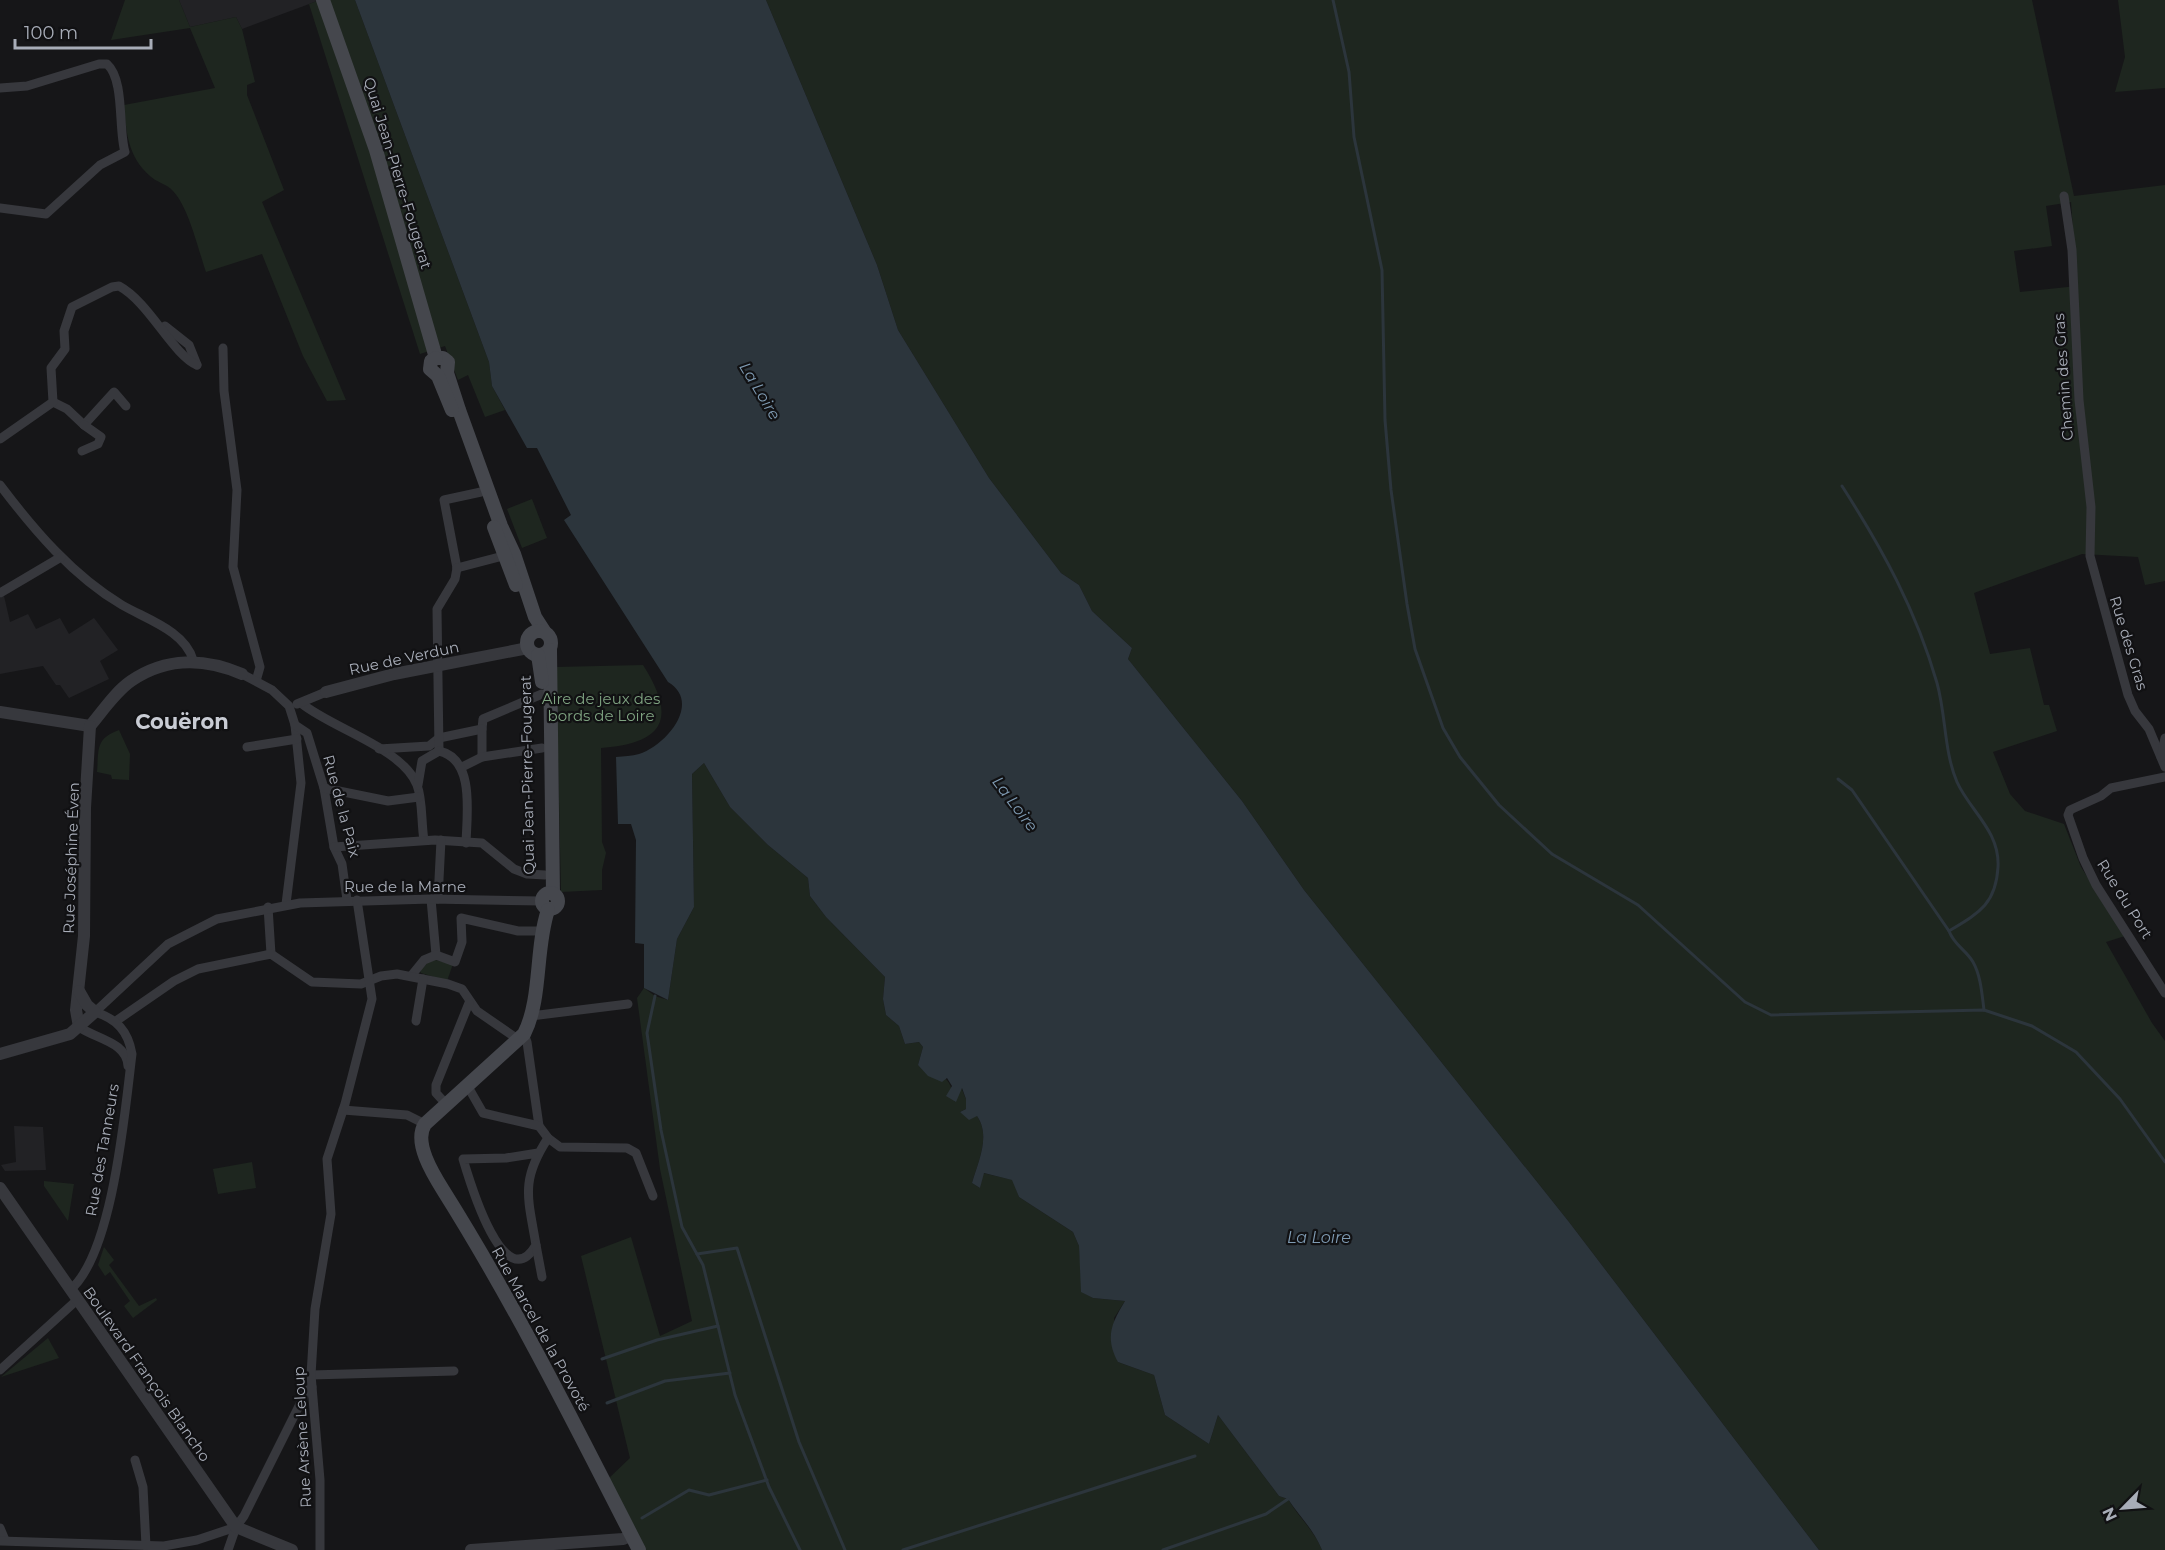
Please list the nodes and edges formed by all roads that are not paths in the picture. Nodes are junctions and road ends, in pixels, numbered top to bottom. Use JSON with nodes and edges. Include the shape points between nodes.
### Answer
{"nodes":[{"id":1,"x":323,"y":0,"type":"edge"},
{"id":2,"x":0,"y":88,"type":"edge"},
{"id":3,"x":2064,"y":196,"type":"dead end"},
{"id":4,"x":0,"y":208,"type":"edge"},
{"id":5,"x":144,"y":308,"type":"junction"},
{"id":6,"x":223,"y":348,"type":"dead end"},
{"id":7,"x":442,"y":375,"type":"junction"},
{"id":8,"x":52,"y":402,"type":"junction"},
{"id":9,"x":126,"y":406,"type":"dead end"},
{"id":10,"x":84,"y":425,"type":"junction"},
{"id":11,"x":0,"y":439,"type":"edge"},
{"id":12,"x":82,"y":451,"type":"dead end"},
{"id":13,"x":0,"y":485,"type":"edge"},
{"id":14,"x":481,"y":492,"type":"junction"},
{"id":15,"x":503,"y":556,"type":"junction"},
{"id":16,"x":2090,"y":556,"type":"joint"},
{"id":17,"x":61,"y":557,"type":"junction"},
{"id":18,"x":457,"y":568,"type":"junction"},
{"id":19,"x":0,"y":592,"type":"edge"},
{"id":20,"x":538,"y":631,"type":"junction"},
{"id":21,"x":539,"y":651,"type":"junction"},
{"id":22,"x":193,"y":660,"type":"junction"},
{"id":23,"x":439,"y":665,"type":"junction"},
{"id":24,"x":242,"y":674,"type":"joint"},
{"id":25,"x":256,"y":681,"type":"junction"},
{"id":26,"x":326,"y":692,"type":"joint"},
{"id":27,"x":542,"y":694,"type":"junction"},
{"id":28,"x":301,"y":703,"type":"junction"},
{"id":29,"x":289,"y":706,"type":"junction"},
{"id":30,"x":0,"y":712,"type":"edge"},
{"id":31,"x":296,"y":725,"type":"junction"},
{"id":32,"x":90,"y":726,"type":"junction"},
{"id":33,"x":482,"y":729,"type":"junction"},
{"id":34,"x":439,"y":738,"type":"junction"},
{"id":35,"x":2165,"y":738,"type":"edge"},
{"id":36,"x":297,"y":739,"type":"junction"},
{"id":37,"x":247,"y":747,"type":"dead end"},
{"id":38,"x":542,"y":748,"type":"junction"},
{"id":39,"x":379,"y":749,"type":"junction"},
{"id":40,"x":439,"y":751,"type":"junction"},
{"id":41,"x":482,"y":757,"type":"junction"},
{"id":42,"x":2161,"y":757,"type":"junction"},
{"id":43,"x":462,"y":767,"type":"junction"},
{"id":44,"x":2165,"y":767,"type":"edge"},
{"id":45,"x":2165,"y":777,"type":"edge"},
{"id":46,"x":324,"y":788,"type":"junction"},
{"id":47,"x":418,"y":792,"type":"junction"},
{"id":48,"x":424,"y":840,"type":"junction"},
{"id":49,"x":438,"y":840,"type":"junction"},
{"id":50,"x":466,"y":843,"type":"junction"},
{"id":51,"x":334,"y":847,"type":"junction"},
{"id":52,"x":545,"y":875,"type":"junction"},
{"id":53,"x":435,"y":899,"type":"junction"},
{"id":54,"x":352,"y":900,"type":"junction"},
{"id":55,"x":547,"y":900,"type":"junction"},
{"id":56,"x":286,"y":904,"type":"junction"},
{"id":57,"x":268,"y":907,"type":"junction"},
{"id":58,"x":542,"y":928,"type":"junction"},
{"id":59,"x":271,"y":954,"type":"junction"},
{"id":60,"x":436,"y":955,"type":"junction"},
{"id":61,"x":411,"y":976,"type":"junction"},
{"id":62,"x":423,"y":979,"type":"junction"},
{"id":63,"x":371,"y":981,"type":"junction"},
{"id":64,"x":79,"y":991,"type":"junction"},
{"id":65,"x":2165,"y":993,"type":"edge"},
{"id":66,"x":469,"y":1003,"type":"junction"},
{"id":67,"x":628,"y":1004,"type":"dead end"},
{"id":68,"x":95,"y":1012,"type":"junction"},
{"id":69,"x":532,"y":1012,"type":"junction"},
{"id":70,"x":116,"y":1021,"type":"junction"},
{"id":71,"x":416,"y":1021,"type":"dead end"},
{"id":72,"x":79,"y":1027,"type":"junction"},
{"id":73,"x":127,"y":1035,"type":"junction"},
{"id":74,"x":519,"y":1039,"type":"junction"},
{"id":75,"x":115,"y":1044,"type":"junction"},
{"id":76,"x":0,"y":1054,"type":"edge"},
{"id":77,"x":129,"y":1078,"type":"junction"},
{"id":78,"x":467,"y":1085,"type":"junction"},
{"id":79,"x":446,"y":1104,"type":"junction"},
{"id":80,"x":343,"y":1110,"type":"junction"},
{"id":81,"x":425,"y":1124,"type":"junction"},
{"id":82,"x":539,"y":1126,"type":"junction"},
{"id":83,"x":548,"y":1138,"type":"junction"},
{"id":84,"x":538,"y":1153,"type":"junction"},
{"id":85,"x":0,"y":1188,"type":"edge"},
{"id":86,"x":653,"y":1196,"type":"dead end"},
{"id":87,"x":536,"y":1245,"type":"junction"},
{"id":88,"x":542,"y":1277,"type":"dead end"},
{"id":89,"x":74,"y":1295,"type":"junction"},
{"id":90,"x":0,"y":1370,"type":"edge"},
{"id":91,"x":454,"y":1371,"type":"dead end"},
{"id":92,"x":311,"y":1375,"type":"junction"},
{"id":93,"x":312,"y":1387,"type":"junction"},
{"id":94,"x":135,"y":1461,"type":"dead end"},
{"id":95,"x":236,"y":1527,"type":"junction"},
{"id":96,"x":0,"y":1528,"type":"edge"},
{"id":97,"x":632,"y":1535,"type":"junction"},
{"id":98,"x":2,"y":1541,"type":"edge"},
{"id":99,"x":69,"y":1546,"type":"edge"},
{"id":100,"x":146,"y":1546,"type":"junction"},
{"id":101,"x":228,"y":1550,"type":"edge"},
{"id":102,"x":292,"y":1550,"type":"edge"},
{"id":103,"x":320,"y":1550,"type":"edge"},
{"id":104,"x":471,"y":1550,"type":"edge"},
{"id":105,"x":639,"y":1550,"type":"edge"}],
"edges":[{"from":1,"to":7,"type":"main road","name":"Quai Jean-Pierre-Fougerat","via":[[372,139],[436,358],[448,362]]},
{"from":2,"to":4,"type":"street","via":[[27,86],[107,64],[118,93],[125,152],[106,161],[46,214]]},
{"from":3,"to":16,"type":"street","name":"Chemin des Gras","via":[[2072,250],[2079,400],[2091,507]]},
{"from":5,"to":5,"type":"street","via":[[185,357],[197,365],[189,345]]},
{"from":5,"to":8,"type":"street","via":[[119,286],[72,308],[64,331],[65,349],[51,368]]},
{"from":6,"to":25,"type":"street","via":[[224,391],[237,490],[233,567],[260,667]]},
{"from":7,"to":14,"type":"main road","name":"Quai Jean-Pierre-Fougerat"},
{"from":7,"to":20,"type":"main road","name":"Quai Jean-Pierre-Fougerat"},
{"from":8,"to":10,"type":"street","via":[[67,409]]},
{"from":8,"to":11,"type":"street"},
{"from":9,"to":10,"type":"street","via":[[114,392]]},
{"from":10,"to":12,"type":"street","via":[[101,437],[98,444]]},
{"from":13,"to":17,"type":"street"},
{"from":14,"to":15,"type":"main road","name":"Quai Jean-Pierre-Fougerat"},
{"from":14,"to":18,"type":"street","via":[[444,500]]},
{"from":15,"to":18,"type":"street"},
{"from":15,"to":20,"type":"main road","name":"Quai Jean-Pierre-Fougerat"},
{"from":16,"to":42,"type":"street","name":"Rue des Gras","via":[[2128,695]]},
{"from":17,"to":19,"type":"street"},
{"from":17,"to":22,"type":"street","via":[[110,597],[176,635]]},
{"from":18,"to":23,"type":"street","via":[[455,579],[437,609]]},
{"from":20,"to":21,"type":"main road","name":"Quai Jean-Pierre-Fougerat","via":[[527,639]]},
{"from":20,"to":21,"type":"main road","name":"Quai Jean-Pierre-Fougerat","via":[[551,637]]},
{"from":21,"to":23,"type":"street","name":"Rue de Verdun"},
{"from":21,"to":27,"type":"main road","name":"Quai Jean-Pierre-Fougerat"},
{"from":21,"to":55,"type":"main road","name":"Quai Jean-Pierre-Fougerat"},
{"from":22,"to":24,"type":"street","via":[[225,666]]},
{"from":22,"to":32,"type":"street","via":[[143,674],[129,682]]},
{"from":23,"to":26,"type":"street","name":"Rue de Verdun"},
{"from":23,"to":34,"type":"street"},
{"from":24,"to":25,"type":"street"},
{"from":25,"to":29,"type":"street","via":[[273,690]]},
{"from":26,"to":28,"type":"street","name":"Rue de Verdun"},
{"from":27,"to":33,"type":"street","via":[[483,720]]},
{"from":27,"to":38,"type":"main road","name":"Quai Jean-Pierre-Fougerat"},
{"from":28,"to":29,"type":"street","name":"Rue de Verdun"},
{"from":28,"to":39,"type":"street","via":[[316,716]]},
{"from":29,"to":31,"type":"street"},
{"from":30,"to":32,"type":"street"},
{"from":31,"to":36,"type":"street"},
{"from":31,"to":46,"type":"street","name":"Rue de la Paix","via":[[307,733]]},
{"from":32,"to":64,"type":"street","name":"Rue Joséphine Éven"},
{"from":33,"to":34,"type":"street"},
{"from":33,"to":41,"type":"street"},
{"from":34,"to":39,"type":"street","via":[[429,746]]},
{"from":34,"to":40,"type":"street"},
{"from":35,"to":42,"type":"street"},
{"from":36,"to":37,"type":"street"},
{"from":36,"to":56,"type":"street","via":[[301,783]]},
{"from":38,"to":41,"type":"street"},
{"from":38,"to":52,"type":"main road","name":"Quai Jean-Pierre-Fougerat"},
{"from":39,"to":47,"type":"street","via":[[412,776]]},
{"from":40,"to":43,"type":"street","via":[[452,754]]},
{"from":40,"to":47,"type":"street","via":[[422,761]]},
{"from":41,"to":43,"type":"street"},
{"from":42,"to":44,"type":"street","name":"Rue des Gras"},
{"from":43,"to":50,"type":"street"},
{"from":45,"to":65,"type":"street","name":"Rue du Port","via":[[2111,788],[2070,810],[2068,815],[2096,885]]},
{"from":46,"to":47,"type":"street","via":[[388,801]]},
{"from":46,"to":51,"type":"street","name":"Rue de la Paix"},
{"from":47,"to":48,"type":"street"},
{"from":48,"to":49,"type":"street"},
{"from":48,"to":51,"type":"street"},
{"from":49,"to":50,"type":"street"},
{"from":49,"to":53,"type":"street"},
{"from":50,"to":52,"type":"street","via":[[482,843],[520,872]]},
{"from":51,"to":54,"type":"street","name":"Rue de la Paix"},
{"from":52,"to":55,"type":"main road","name":"Quai Jean-Pierre-Fougerat"},
{"from":53,"to":54,"type":"street","name":"Rue de la Marne"},
{"from":53,"to":55,"type":"street","name":"Rue de la Marne"},
{"from":53,"to":60,"type":"street"},
{"from":54,"to":56,"type":"street","name":"Rue de la Marne"},
{"from":54,"to":63,"type":"street","name":"Rue de la Paix"},
{"from":55,"to":58,"type":"main road","name":"Quai Jean-Pierre-Fougerat"},
{"from":56,"to":57,"type":"street","name":"Rue de la Marne"},
{"from":57,"to":59,"type":"street"},
{"from":57,"to":68,"type":"street","name":"Rue de la Marne","via":[[217,919],[168,944]]},
{"from":58,"to":60,"type":"street","via":[[518,931],[461,918],[462,942],[455,962]]},
{"from":58,"to":69,"type":"main road","name":"Quai Jean-Pierre-Fougerat"},
{"from":59,"to":63,"type":"street","via":[[312,982]]},
{"from":59,"to":70,"type":"street","via":[[198,969]]},
{"from":60,"to":61,"type":"street","via":[[424,960]]},
{"from":61,"to":62,"type":"street"},
{"from":61,"to":63,"type":"street","via":[[381,975]]},
{"from":62,"to":66,"type":"street","via":[[462,990]]},
{"from":62,"to":71,"type":"street"},
{"from":63,"to":80,"type":"street","name":"Rue Arsène Leloup","via":[[372,1003]]},
{"from":64,"to":68,"type":"street"},
{"from":64,"to":72,"type":"street","name":"Rue Joséphine Éven"},
{"from":66,"to":74,"type":"street"},
{"from":66,"to":79,"type":"street","via":[[436,1085],[436,1093]]},
{"from":67,"to":69,"type":"street"},
{"from":68,"to":70,"type":"street"},
{"from":68,"to":72,"type":"street"},
{"from":69,"to":74,"type":"main road","name":"Quai Jean-Pierre-Fougerat"},
{"from":70,"to":73,"type":"street"},
{"from":72,"to":75,"type":"street"},
{"from":72,"to":76,"type":"street","via":[[63,1037]]},
{"from":73,"to":75,"type":"street"},
{"from":73,"to":77,"type":"street","name":"Rue des Tanneurs","via":[[132,1054]]},
{"from":74,"to":78,"type":"main road"},
{"from":74,"to":82,"type":"street","via":[[527,1042]]},
{"from":75,"to":77,"type":"street","via":[[128,1060]]},
{"from":77,"to":89,"type":"street","name":"Rue des Tanneurs","via":[[106,1218]]},
{"from":78,"to":79,"type":"main road"},
{"from":78,"to":82,"type":"street","via":[[483,1113]]},
{"from":79,"to":81,"type":"main road"},
{"from":80,"to":81,"type":"street","via":[[407,1115]]},
{"from":80,"to":92,"type":"street","name":"Rue Arsène Leloup","via":[[327,1158],[331,1214],[315,1309]]},
{"from":81,"to":97,"type":"main road","name":"Rue Marcel de la Provoté","via":[[421,1138],[435,1178],[525,1330]]},
{"from":82,"to":83,"type":"street"},
{"from":83,"to":84,"type":"street"},
{"from":83,"to":86,"type":"street","via":[[560,1147],[627,1148],[636,1153]]},
{"from":84,"to":87,"type":"street","via":[[529,1171],[528,1186]]},
{"from":84,"to":87,"type":"street","via":[[463,1159],[490,1231],[504,1254],[516,1259],[526,1256]]},
{"from":85,"to":89,"type":"street","name":"Boulevard François Blancho"},
{"from":87,"to":88,"type":"street"},
{"from":89,"to":90,"type":"street","name":"Rue des Tanneurs"},
{"from":89,"to":95,"type":"street","name":"Boulevard François Blancho"},
{"from":91,"to":92,"type":"street"},
{"from":92,"to":93,"type":"street","name":"Rue Arsène Leloup"},
{"from":93,"to":95,"type":"street"},
{"from":93,"to":103,"type":"street","name":"Rue Arsène Leloup","via":[[321,1480]]},
{"from":94,"to":100,"type":"street","via":[[143,1486]]},
{"from":95,"to":100,"type":"street","via":[[197,1540]]},
{"from":95,"to":101,"type":"street"},
{"from":95,"to":102,"type":"street"},
{"from":96,"to":98,"type":"street"},
{"from":97,"to":104,"type":"street","via":[[623,1539]]},
{"from":97,"to":105,"type":"main road","name":"Rue Marcel de la Provoté"},
{"from":98,"to":99,"type":"street"},
{"from":99,"to":100,"type":"street"}]}
